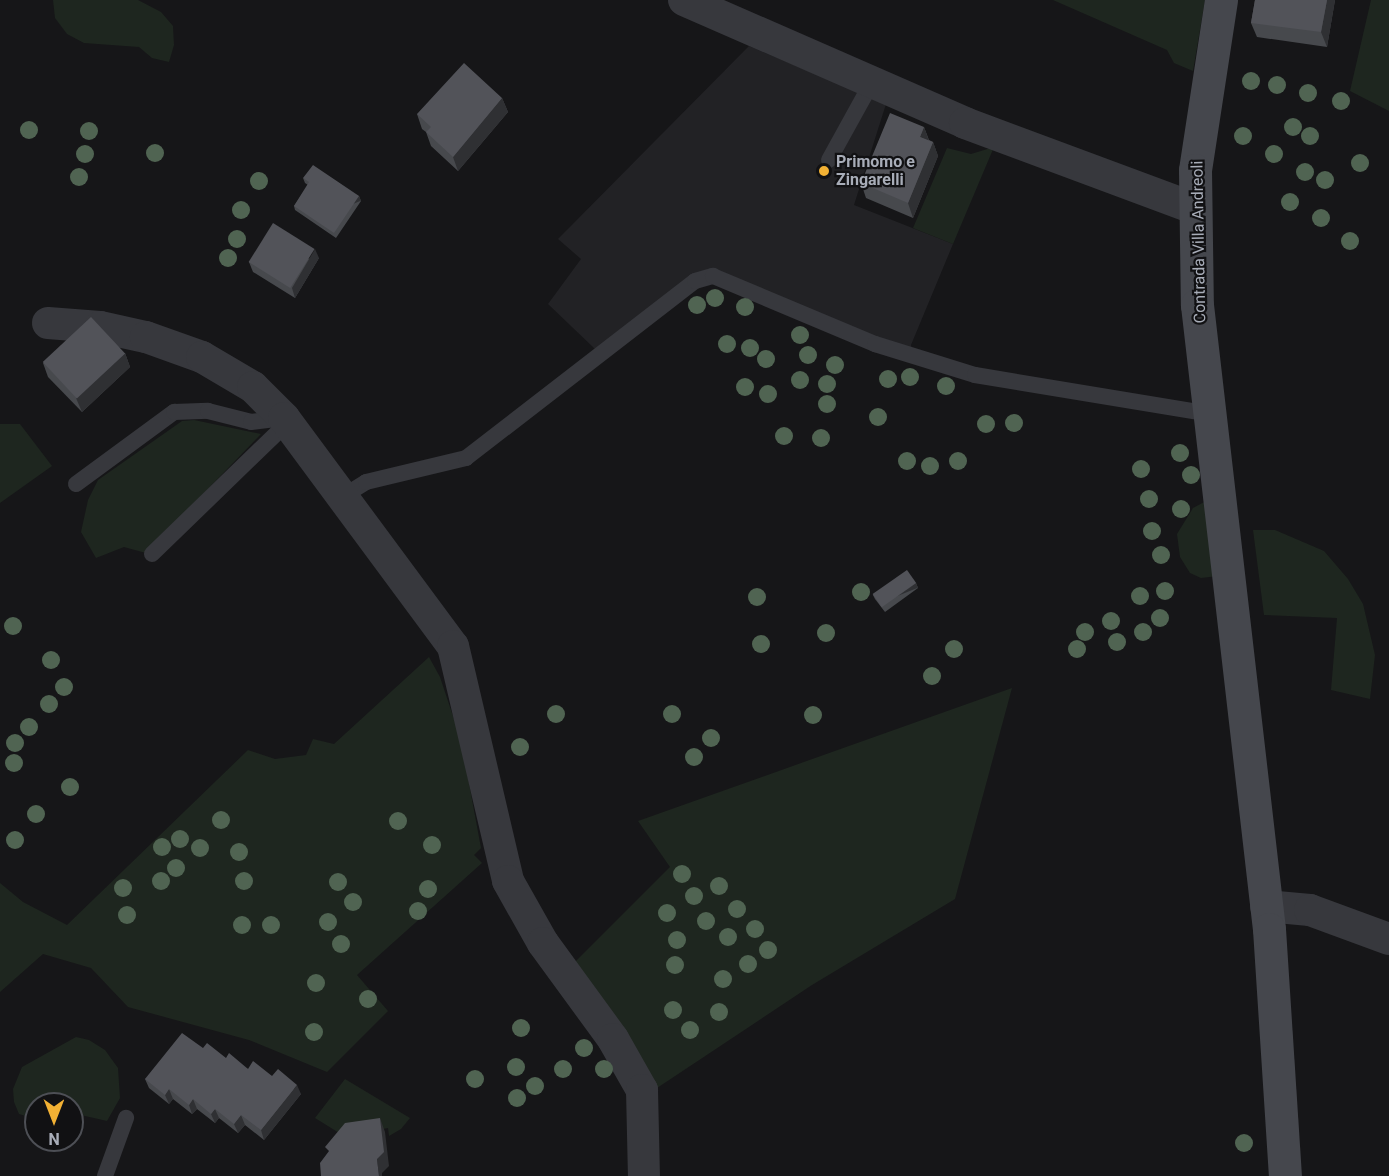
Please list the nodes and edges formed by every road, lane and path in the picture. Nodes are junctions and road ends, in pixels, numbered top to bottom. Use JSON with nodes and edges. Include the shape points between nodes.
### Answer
{"nodes":[{"id":1,"x":684,"y":0,"type":"edge"},
{"id":2,"x":1221,"y":0,"type":"edge"},
{"id":3,"x":872,"y":82,"type":"junction"},
{"id":4,"x":829,"y":160,"type":"dead end"},
{"id":5,"x":1196,"y":209,"type":"junction"},
{"id":6,"x":48,"y":323,"type":"dead end"},
{"id":7,"x":1210,"y":414,"type":"junction"},
{"id":8,"x":285,"y":421,"type":"junction"},
{"id":9,"x":76,"y":484,"type":"dead end"},
{"id":10,"x":342,"y":497,"type":"junction"},
{"id":11,"x":152,"y":554,"type":"dead end"},
{"id":12,"x":1266,"y":906,"type":"junction"},
{"id":13,"x":1389,"y":939,"type":"edge"},
{"id":14,"x":126,"y":1118,"type":"dead end"},
{"id":15,"x":105,"y":1176,"type":"edge"},
{"id":16,"x":644,"y":1176,"type":"edge"},
{"id":17,"x":1285,"y":1176,"type":"edge"}],
"edges":[{"from":1,"to":3,"type":"street"},
{"from":2,"to":5,"type":"main road","name":"Contrada Villa Andreoli","via":[[1195,170]]},
{"from":3,"to":4,"type":"lane"},
{"from":3,"to":5,"type":"street","via":[[965,123]]},
{"from":5,"to":7,"type":"main road","name":"Contrada Villa Andreoli","via":[[1197,305]]},
{"from":6,"to":8,"type":"street","via":[[100,327],[146,337],[202,357],[253,387]]},
{"from":7,"to":10,"type":"lane","via":[[975,375],[875,344],[713,276],[695,281],[466,458],[366,482]]},
{"from":7,"to":12,"type":"main road","name":"Contrada Villa Andreoli"},
{"from":8,"to":9,"type":"lane","via":[[251,422],[208,411],[174,412]]},
{"from":8,"to":10,"type":"street"},
{"from":8,"to":11,"type":"lane"},
{"from":10,"to":16,"type":"street","via":[[453,646],[508,880],[543,943],[613,1039],[642,1090]]},
{"from":12,"to":13,"type":"street","via":[[1310,910]]},
{"from":12,"to":17,"type":"main road","name":"Contrada Villa Andreoli"},
{"from":14,"to":15,"type":"lane"}]}
